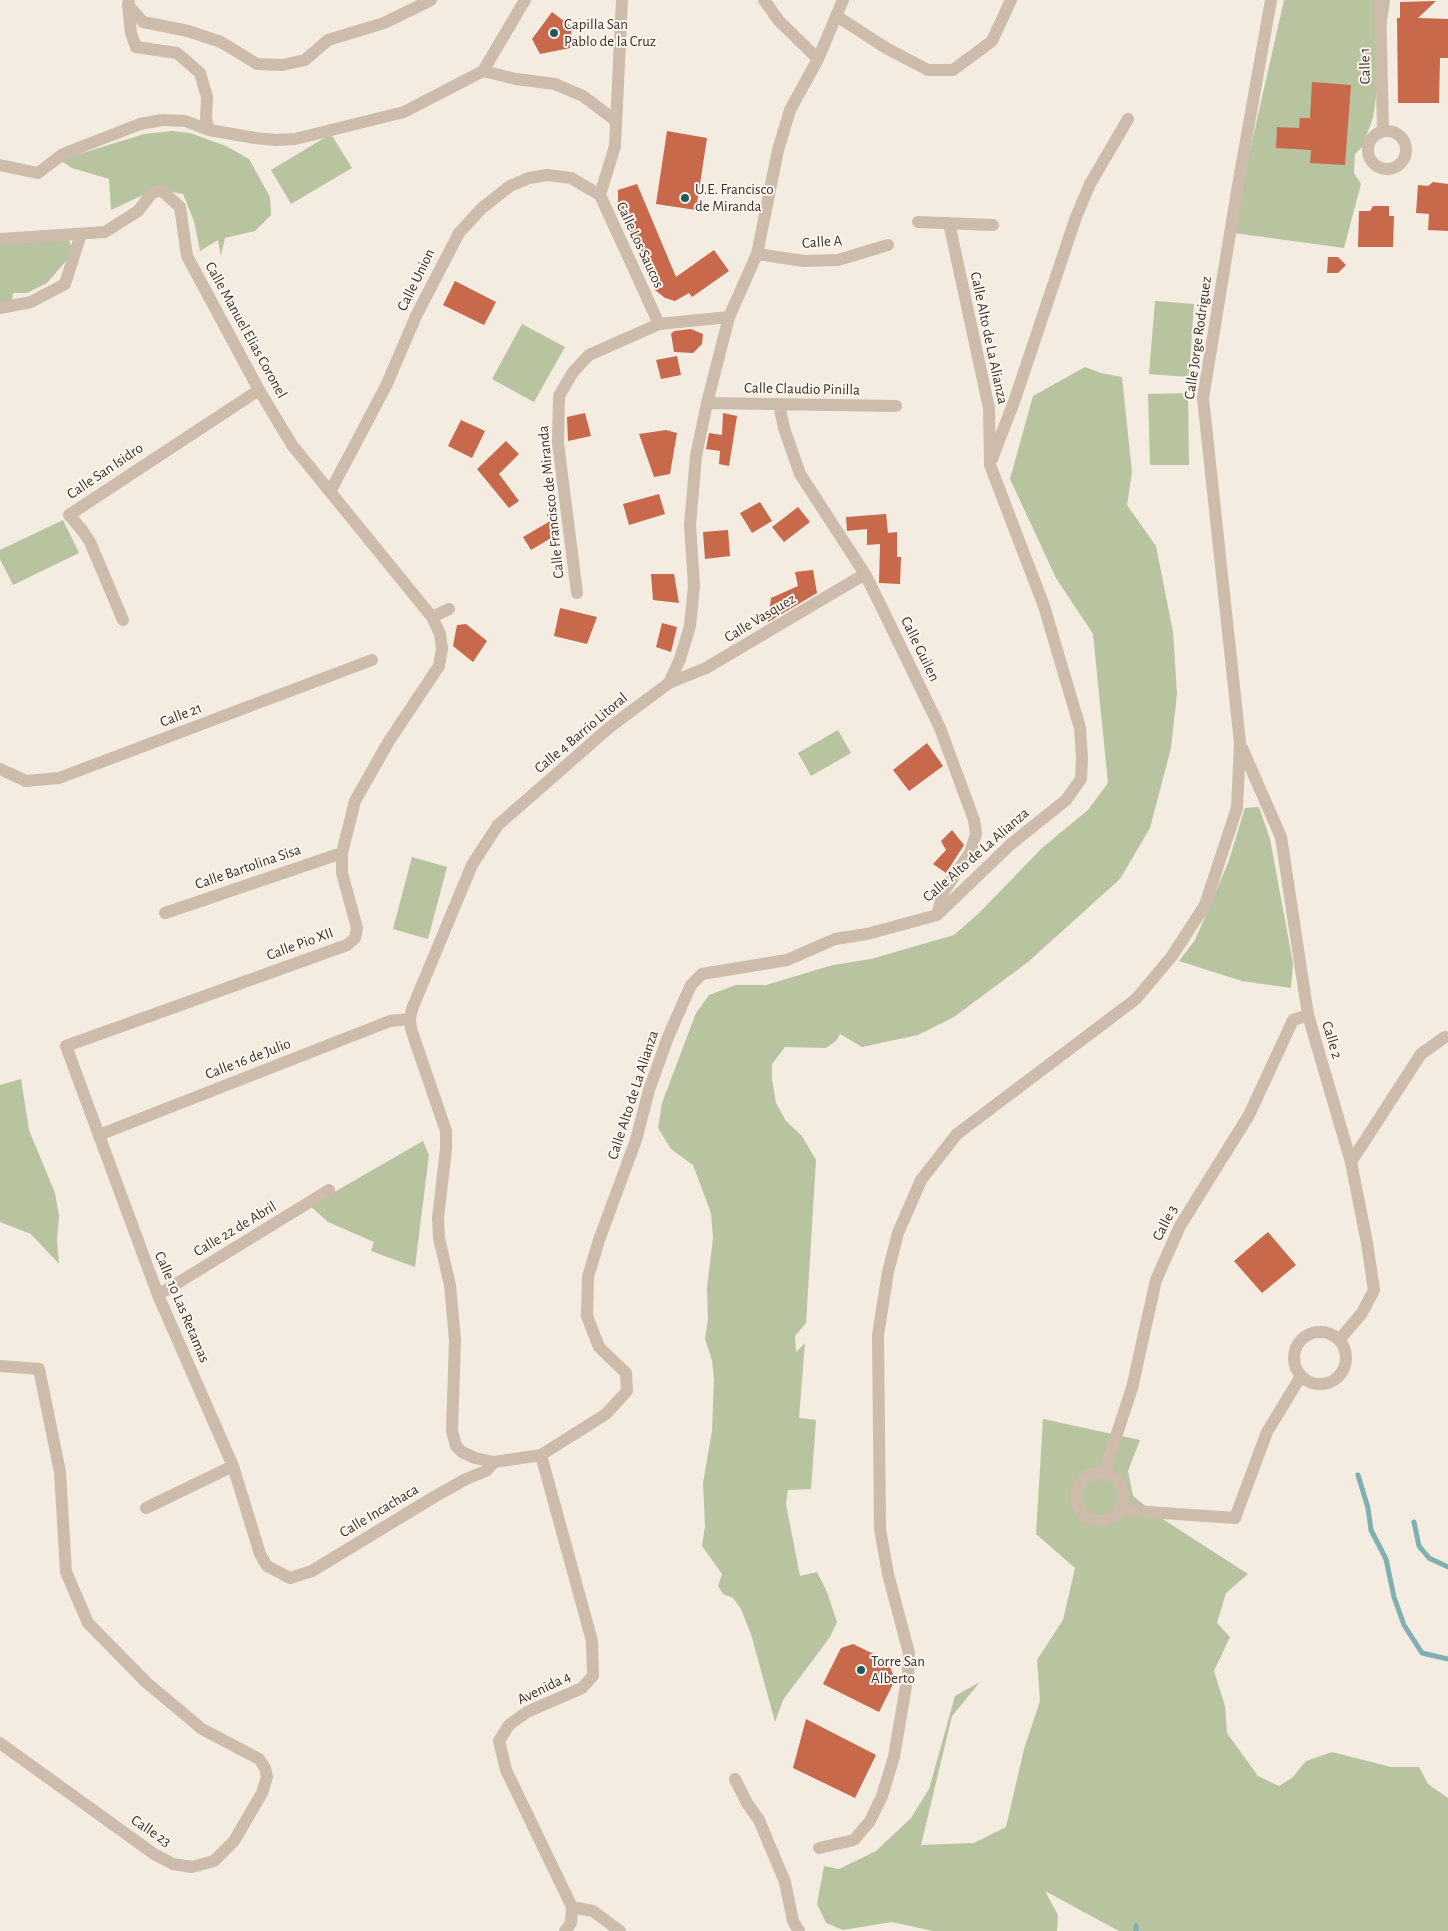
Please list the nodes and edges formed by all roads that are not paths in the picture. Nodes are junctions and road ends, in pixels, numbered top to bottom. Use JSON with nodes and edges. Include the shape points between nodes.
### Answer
{"nodes":[{"id":1,"x":430,"y":0,"type":"edge"},
{"id":2,"x":526,"y":0,"type":"edge"},
{"id":3,"x":622,"y":0,"type":"edge"},
{"id":4,"x":764,"y":0,"type":"edge"},
{"id":5,"x":844,"y":0,"type":"edge"},
{"id":6,"x":1011,"y":0,"type":"edge"},
{"id":7,"x":1271,"y":0,"type":"edge"},
{"id":8,"x":1380,"y":0,"type":"edge"},
{"id":9,"x":129,"y":3,"type":"edge"},
{"id":10,"x":838,"y":17,"type":"junction"},
{"id":11,"x":818,"y":59,"type":"junction"},
{"id":12,"x":483,"y":71,"type":"junction"},
{"id":13,"x":1128,"y":119,"type":"dead end"},
{"id":14,"x":616,"y":121,"type":"junction"},
{"id":15,"x":209,"y":130,"type":"junction"},
{"id":16,"x":1383,"y":130,"type":"dead end"},
{"id":17,"x":0,"y":165,"type":"edge"},
{"id":18,"x":600,"y":195,"type":"junction"},
{"id":19,"x":918,"y":222,"type":"dead end"},
{"id":20,"x":949,"y":223,"type":"junction"},
{"id":21,"x":993,"y":226,"type":"dead end"},
{"id":22,"x":81,"y":234,"type":"junction"},
{"id":23,"x":0,"y":239,"type":"edge"},
{"id":24,"x":888,"y":245,"type":"dead end"},
{"id":25,"x":757,"y":254,"type":"junction"},
{"id":26,"x":0,"y":308,"type":"edge"},
{"id":27,"x":729,"y":317,"type":"junction"},
{"id":28,"x":659,"y":324,"type":"junction"},
{"id":29,"x":259,"y":390,"type":"junction"},
{"id":30,"x":707,"y":403,"type":"junction"},
{"id":31,"x":779,"y":405,"type":"junction"},
{"id":32,"x":896,"y":406,"type":"dead end"},
{"id":33,"x":990,"y":465,"type":"junction"},
{"id":34,"x":331,"y":490,"type":"junction"},
{"id":35,"x":865,"y":574,"type":"junction"},
{"id":36,"x":577,"y":593,"type":"dead end"},
{"id":37,"x":450,"y":609,"type":"dead end"},
{"id":38,"x":432,"y":617,"type":"junction"},
{"id":39,"x":123,"y":620,"type":"dead end"},
{"id":40,"x":372,"y":660,"type":"dead end"},
{"id":41,"x":668,"y":683,"type":"junction"},
{"id":42,"x":1240,"y":743,"type":"junction"},
{"id":43,"x":0,"y":769,"type":"edge"},
{"id":44,"x":342,"y":853,"type":"junction"},
{"id":45,"x":165,"y":913,"type":"dead end"},
{"id":46,"x":937,"y":915,"type":"junction"},
{"id":47,"x":1308,"y":1015,"type":"junction"},
{"id":48,"x":410,"y":1019,"type":"junction"},
{"id":49,"x":1445,"y":1036,"type":"dead end"},
{"id":50,"x":66,"y":1046,"type":"joint"},
{"id":51,"x":98,"y":1135,"type":"junction"},
{"id":52,"x":1351,"y":1162,"type":"junction"},
{"id":53,"x":330,"y":1190,"type":"dead end"},
{"id":54,"x":158,"y":1295,"type":"junction"},
{"id":55,"x":1339,"y":1340,"type":"junction"},
{"id":56,"x":0,"y":1366,"type":"edge"},
{"id":57,"x":1301,"y":1376,"type":"junction"},
{"id":58,"x":541,"y":1455,"type":"junction"},
{"id":59,"x":494,"y":1462,"type":"junction"},
{"id":60,"x":233,"y":1466,"type":"junction"},
{"id":61,"x":1104,"y":1473,"type":"junction"},
{"id":62,"x":146,"y":1508,"type":"dead end"},
{"id":63,"x":1120,"y":1510,"type":"junction"},
{"id":64,"x":278,"y":1574,"type":"joint"},
{"id":65,"x":0,"y":1744,"type":"edge"},
{"id":66,"x":735,"y":1779,"type":"dead end"},
{"id":67,"x":820,"y":1848,"type":"dead end"},
{"id":68,"x":572,"y":1906,"type":"junction"},
{"id":69,"x":565,"y":1931,"type":"edge"},
{"id":70,"x":620,"y":1931,"type":"edge"},
{"id":71,"x":799,"y":1931,"type":"edge"}],
"edges":[{"from":1,"to":9,"type":"street","via":[[384,23],[328,40],[306,60],[282,65],[256,64],[221,42],[143,22]]},
{"from":2,"to":12,"type":"street"},
{"from":3,"to":14,"type":"street","name":"Calle Los Saucos"},
{"from":4,"to":11,"type":"street","via":[[778,21]]},
{"from":5,"to":10,"type":"street","name":"Calle 4 Barrio Litoral"},
{"from":6,"to":10,"type":"street","via":[[992,41],[953,70],[928,70]]},
{"from":7,"to":42,"type":"street","name":"Calle Jorge Rodriguez","via":[[1203,398]]},
{"from":8,"to":16,"type":"street","name":"Calle 1"},
{"from":9,"to":15,"type":"street","via":[[131,33],[136,47],[177,53],[200,73],[207,96]]},
{"from":10,"to":11,"type":"street","name":"Calle 4 Barrio Litoral"},
{"from":11,"to":25,"type":"street","name":"Calle 4 Barrio Litoral","via":[[790,110],[778,150]]},
{"from":12,"to":14,"type":"street","via":[[555,84],[583,96]]},
{"from":12,"to":15,"type":"street","via":[[404,112],[295,139],[255,138]]},
{"from":13,"to":33,"type":"street","via":[[1090,184],[1076,217]]},
{"from":14,"to":18,"type":"street","name":"Calle Los Saucos","via":[[615,146]]},
{"from":15,"to":17,"type":"street","via":[[185,121],[162,120],[140,124],[63,154],[38,173]]},
{"from":18,"to":28,"type":"street","name":"Calle Los Saucos"},
{"from":18,"to":34,"type":"street","name":"Calle Union","via":[[571,178],[547,175],[529,178],[503,191],[459,233],[416,316],[386,386]]},
{"from":19,"to":20,"type":"street"},
{"from":20,"to":21,"type":"street"},
{"from":20,"to":33,"type":"street","name":"Calle Alto de La Alianza","via":[[988,408]]},
{"from":22,"to":23,"type":"street","name":"Calle Manuel Elias Coronel"},
{"from":22,"to":26,"type":"street","via":[[65,284],[31,302]]},
{"from":22,"to":29,"type":"street","name":"Calle Manuel Elias Coronel","via":[[105,232],[116,227],[138,211],[152,193],[161,190],[180,207],[187,256]]},
{"from":24,"to":25,"type":"street","name":"Calle A","via":[[838,260],[804,261]]},
{"from":25,"to":27,"type":"street","name":"Calle 4 Barrio Litoral"},
{"from":27,"to":28,"type":"street","name":"Calle Francisco de Miranda"},
{"from":27,"to":30,"type":"street","name":"Calle 4 Barrio Litoral"},
{"from":28,"to":36,"type":"street","name":"Calle Francisco de Miranda","via":[[589,355],[573,372],[559,396],[558,443]]},
{"from":29,"to":34,"type":"street","name":"Calle Manuel Elias Coronel","via":[[292,444]]},
{"from":29,"to":39,"type":"street","name":"Calle San Isidro","via":[[69,515],[90,542]]},
{"from":30,"to":31,"type":"street","name":"Calle Claudio Pinilla"},
{"from":30,"to":41,"type":"street","name":"Calle 4 Barrio Litoral","via":[[696,456],[690,525],[694,586],[690,626],[680,659]]},
{"from":31,"to":32,"type":"street","name":"Calle Claudio Pinilla"},
{"from":31,"to":35,"type":"street","name":"Calle Guilen","via":[[800,474]]},
{"from":33,"to":46,"type":"street","name":"Calle Alto de La Alianza","via":[[1044,606],[1080,728],[1081,779],[1066,800],[1012,844]]},
{"from":34,"to":38,"type":"street","name":"Calle Manuel Elias Coronel"},
{"from":35,"to":41,"type":"street","name":"Calle Vasquez","via":[[706,668]]},
{"from":35,"to":46,"type":"street","name":"Calle Guilen","via":[[940,728],[974,820],[976,834],[970,853],[944,891]]},
{"from":37,"to":38,"type":"street"},
{"from":38,"to":44,"type":"street","name":"Calle Pio XII","via":[[440,634],[439,666],[389,741],[355,800]]},
{"from":40,"to":43,"type":"street","name":"Calle 21","via":[[59,778],[26,782]]},
{"from":41,"to":48,"type":"street","name":"Calle 4 Barrio Litoral","via":[[610,727],[498,825],[472,865]]},
{"from":42,"to":47,"type":"street","name":"Calle 2","via":[[1281,837]]},
{"from":42,"to":67,"type":"street","via":[[1238,808],[1205,905],[1172,956],[1136,999],[957,1134],[921,1180],[898,1232],[878,1335],[880,1529],[909,1653],[908,1674],[894,1757],[870,1821],[854,1840]]},
{"from":44,"to":45,"type":"street","name":"Calle Bartolina Sisa"},
{"from":44,"to":50,"type":"street","name":"Calle Pio XII","via":[[342,873],[357,928],[355,938],[347,945]]},
{"from":46,"to":58,"type":"street","name":"Calle Alto de La Alianza","via":[[835,939],[787,960],[702,974],[691,985],[649,1090],[636,1140],[588,1278],[586,1316],[599,1347],[626,1373],[627,1391],[606,1414]]},
{"from":47,"to":52,"type":"street","name":"Calle 2"},
{"from":47,"to":61,"type":"street","name":"Calle 3","via":[[1293,1020],[1249,1114],[1180,1226],[1156,1280],[1132,1388]]},
{"from":48,"to":51,"type":"street","name":"Calle 16 de Julio","via":[[390,1021]]},
{"from":48,"to":59,"type":"street","via":[[446,1131],[438,1218],[439,1238],[450,1285],[455,1340],[452,1431],[456,1446],[462,1452]]},
{"from":49,"to":52,"type":"street","via":[[1421,1054]]},
{"from":50,"to":51,"type":"street","name":"Calle 10 Las Retamas"},
{"from":51,"to":54,"type":"street","name":"Calle 10 Las Retamas"},
{"from":52,"to":55,"type":"street","name":"Calle 2","via":[[1374,1290],[1362,1313]]},
{"from":53,"to":54,"type":"street","name":"Calle 22 de Abril"},
{"from":54,"to":60,"type":"street","name":"Calle 10 Las Retamas"},
{"from":55,"to":57,"type":"street","via":[[1323,1332],[1314,1333],[1299,1342],[1294,1359]]},
{"from":55,"to":57,"type":"street","via":[[1344,1346],[1346,1363],[1339,1377],[1332,1382],[1315,1384]]},
{"from":56,"to":65,"type":"street","name":"Calle 23","via":[[39,1368],[60,1472],[66,1572],[88,1622],[147,1684],[202,1729],[259,1759],[267,1777],[262,1793],[234,1841],[214,1861],[192,1867],[173,1864],[154,1854]]},
{"from":57,"to":63,"type":"street","via":[[1267,1432],[1235,1518]]},
{"from":58,"to":59,"type":"street"},
{"from":58,"to":68,"type":"street","name":"Avenida 4","via":[[592,1641],[593,1676],[582,1688],[527,1712],[510,1725],[499,1741],[509,1778]]},
{"from":59,"to":64,"type":"street","name":"Calle Incachaca","via":[[486,1471],[434,1497],[312,1571],[290,1578]]},
{"from":60,"to":62,"type":"street"},
{"from":60,"to":64,"type":"street","name":"Calle 10 Las Retamas","via":[[260,1554],[267,1566]]},
{"from":61,"to":63,"type":"street","via":[[1122,1487]]},
{"from":61,"to":63,"type":"street","via":[[1088,1476],[1078,1488],[1076,1495],[1080,1510],[1100,1521]]},
{"from":66,"to":71,"type":"street","via":[[759,1820],[774,1855],[785,1882],[793,1921]]},
{"from":68,"to":69,"type":"street","via":[[571,1923]]},
{"from":68,"to":70,"type":"street","via":[[593,1911]]}]}
